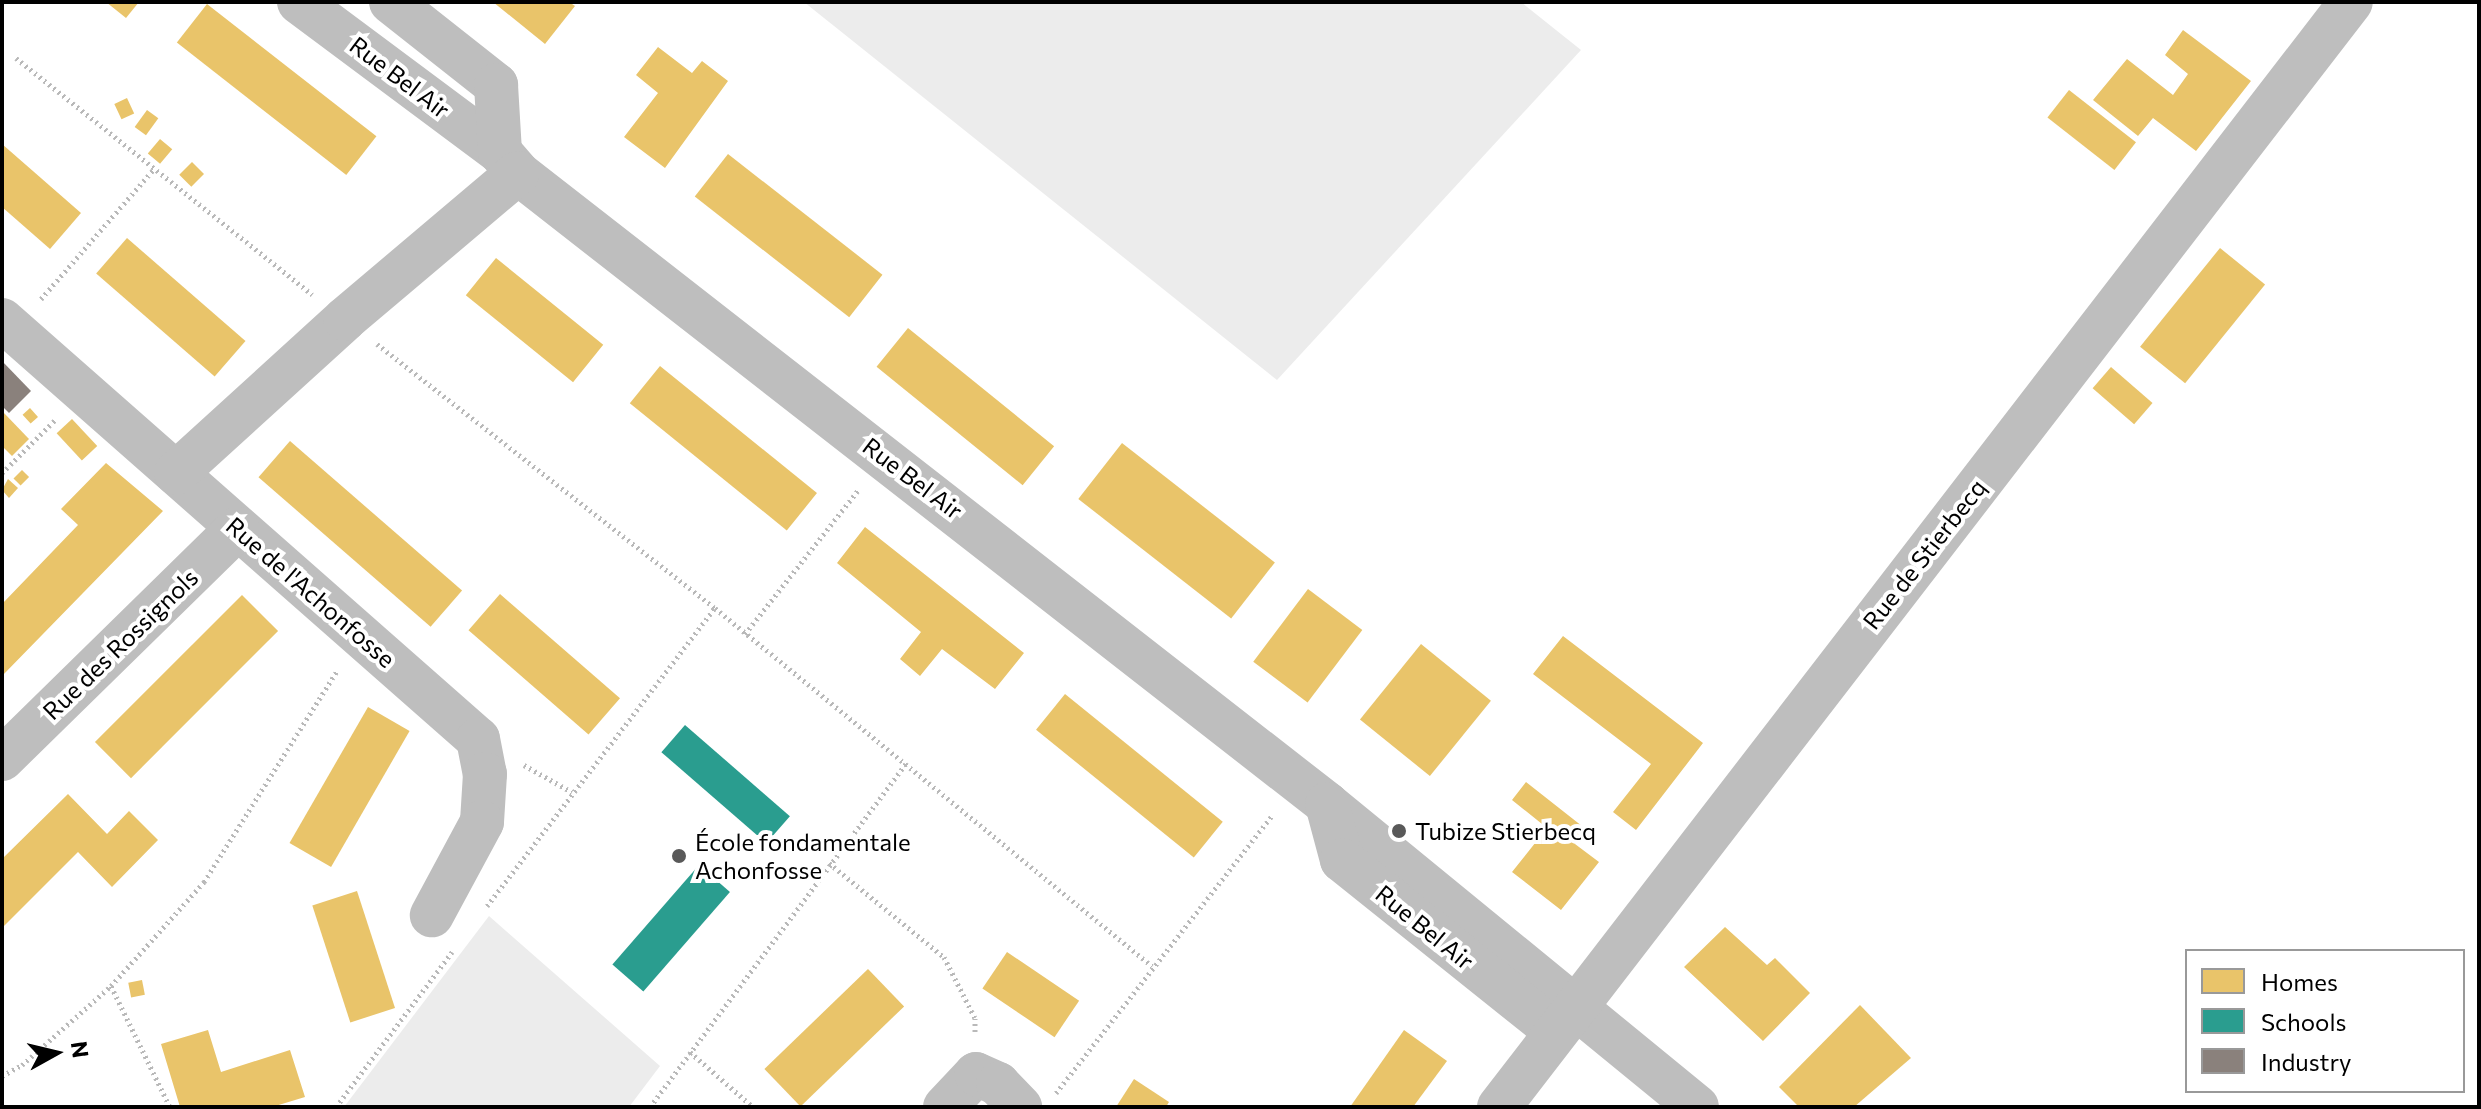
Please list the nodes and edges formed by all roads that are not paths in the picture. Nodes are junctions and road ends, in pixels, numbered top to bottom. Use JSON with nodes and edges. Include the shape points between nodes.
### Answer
{"nodes":[{"id":1,"x":299,"y":2,"type":"edge"},
{"id":2,"x":391,"y":2,"type":"edge"},
{"id":3,"x":2351,"y":2,"type":"edge"},
{"id":4,"x":509,"y":163,"type":"junction"},
{"id":5,"x":8,"y":325,"type":"edge"},
{"id":6,"x":176,"y":473,"type":"junction"},
{"id":7,"x":237,"y":529,"type":"junction"},
{"id":8,"x":2,"y":759,"type":"edge"},
{"id":9,"x":446,"y":929,"type":"road end"},
{"id":10,"x":1563,"y":1018,"type":"junction"},
{"id":11,"x":1033,"y":1103,"type":"edge"},
{"id":12,"x":945,"y":1107,"type":"edge"},
{"id":13,"x":1499,"y":1107,"type":"edge"},
{"id":14,"x":1697,"y":1107,"type":"edge"}],
"edges":[{"from":1,"to":4,"type":"street","name":"Rue Bel Air"},
{"from":2,"to":4,"type":"street","via":[[496,85]]},
{"from":3,"to":10,"type":"street","name":"Rue de Stierbecq"},
{"from":4,"to":6,"type":"street"},
{"from":4,"to":10,"type":"street","name":"Rue Bel Air","via":[[1312,793]]},
{"from":5,"to":6,"type":"street","name":"Rue de l'Achonfosse"},
{"from":6,"to":7,"type":"street","name":"Rue de l'Achonfosse"},
{"from":7,"to":8,"type":"street","name":"Rue des Rossignols"},
{"from":7,"to":9,"type":"street","name":"Rue de l'Achonfosse","via":[[362,632],[478,739],[485,774],[482,822]]},
{"from":10,"to":13,"type":"street","name":"Rue de Stierbecq"},
{"from":10,"to":14,"type":"street","name":"Rue Bel Air"},
{"from":11,"to":12,"type":"street","via":[[976,1074]]}]}
